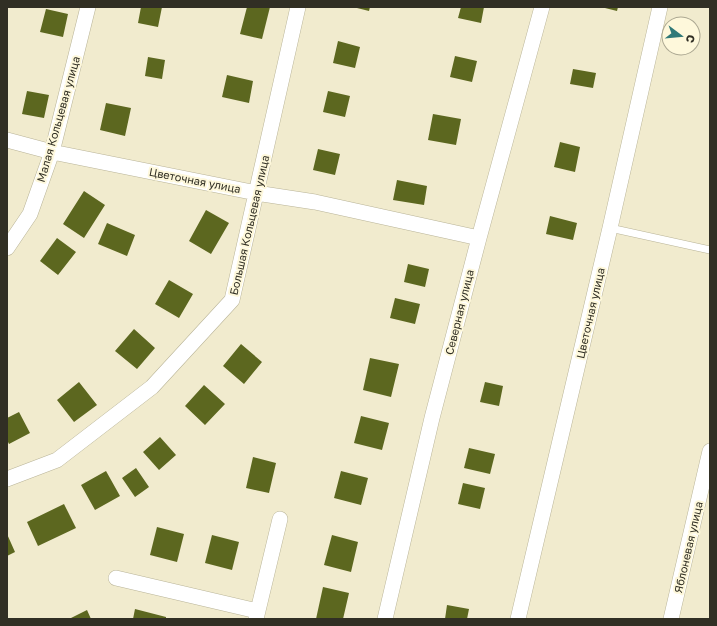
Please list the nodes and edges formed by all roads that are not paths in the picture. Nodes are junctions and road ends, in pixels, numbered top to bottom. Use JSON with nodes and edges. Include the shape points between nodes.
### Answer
{"nodes":[{"id":1,"x":88,"y":7,"type":"edge"},
{"id":2,"x":298,"y":7,"type":"edge"},
{"id":3,"x":542,"y":7,"type":"edge"},
{"id":4,"x":660,"y":7,"type":"edge"},
{"id":5,"x":7,"y":140,"type":"edge"},
{"id":6,"x":52,"y":152,"type":"junction"},
{"id":7,"x":256,"y":192,"type":"junction"},
{"id":8,"x":610,"y":228,"type":"junction"},
{"id":9,"x":479,"y":238,"type":"junction"},
{"id":10,"x":7,"y":248,"type":"edge"},
{"id":11,"x":710,"y":250,"type":"edge"},
{"id":12,"x":710,"y":451,"type":"edge"},
{"id":13,"x":7,"y":479,"type":"edge"},
{"id":14,"x":280,"y":519,"type":"dead end"},
{"id":15,"x":116,"y":578,"type":"dead end"},
{"id":16,"x":256,"y":615,"type":"edge"},
{"id":17,"x":385,"y":619,"type":"edge"},
{"id":18,"x":518,"y":619,"type":"edge"},
{"id":19,"x":671,"y":619,"type":"edge"}],
"edges":[{"from":1,"to":6,"type":"street","name":"Малая Кольцевая улица"},
{"from":2,"to":7,"type":"street","name":"Большая Кольцевая улица"},
{"from":3,"to":9,"type":"street","name":"Северная улица"},
{"from":4,"to":8,"type":"street","name":"Цветочная улица"},
{"from":5,"to":6,"type":"street","name":"Цветочная улица"},
{"from":6,"to":7,"type":"street","name":"Цветочная улица"},
{"from":6,"to":10,"type":"street","name":"Малая Кольцевая улица","via":[[30,214]]},
{"from":7,"to":9,"type":"street","name":"Цветочная улица","via":[[315,202]]},
{"from":7,"to":13,"type":"street","name":"Большая Кольцевая улица","via":[[232,300],[152,387],[57,460]]},
{"from":8,"to":11,"type":"lane"},
{"from":8,"to":18,"type":"street","name":"Цветочная улица"},
{"from":9,"to":17,"type":"street","name":"Северная улица","via":[[432,418]]},
{"from":12,"to":19,"type":"street","name":"Яблоневая улица"},
{"from":14,"to":16,"type":"street"},
{"from":15,"to":16,"type":"street"}]}
